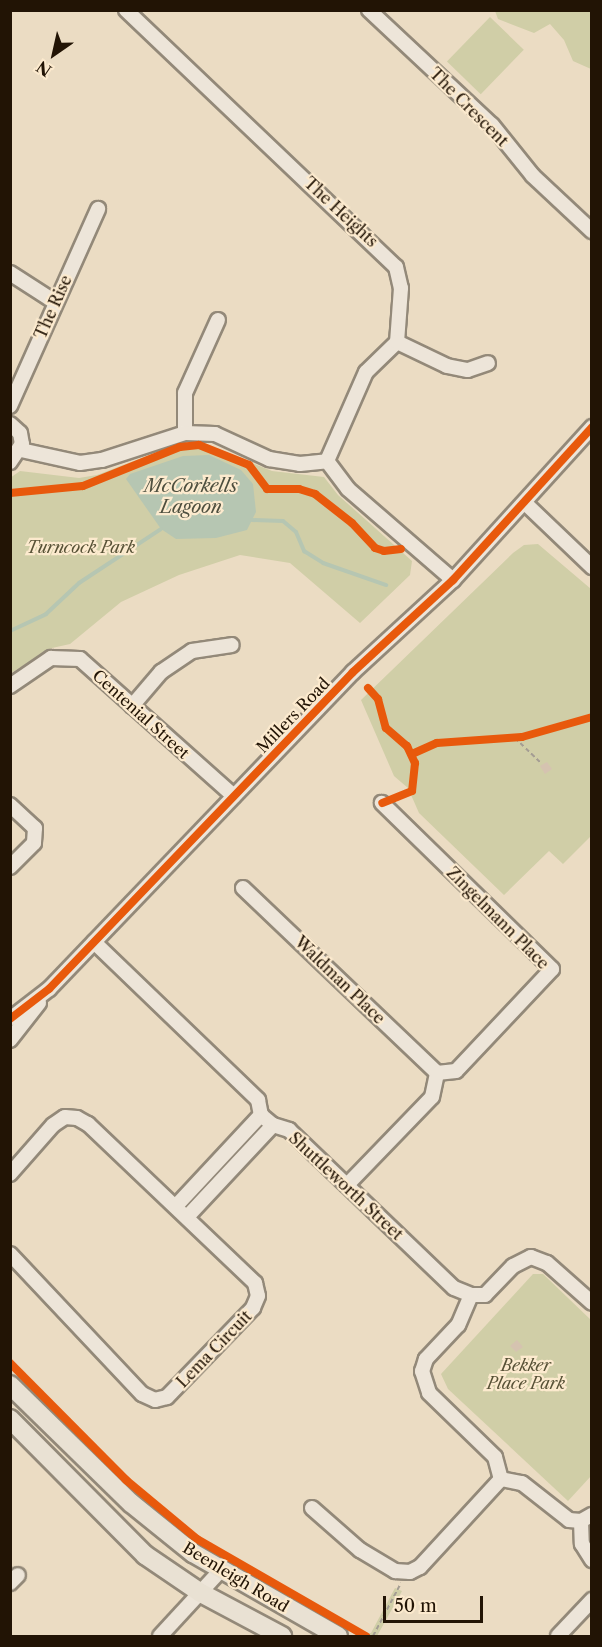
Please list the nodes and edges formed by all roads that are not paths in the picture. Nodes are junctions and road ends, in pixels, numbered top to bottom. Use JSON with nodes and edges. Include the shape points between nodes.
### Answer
{"nodes":[{"id":1,"x":126,"y":10,"type":"edge"},
{"id":2,"x":369,"y":10,"type":"edge"},
{"id":3,"x":98,"y":209,"type":"dead end"},
{"id":4,"x":591,"y":231,"type":"edge"},
{"id":5,"x":10,"y":273,"type":"edge"},
{"id":6,"x":55,"y":302,"type":"junction"},
{"id":7,"x":218,"y":320,"type":"dead end"},
{"id":8,"x":397,"y":342,"type":"junction"},
{"id":9,"x":488,"y":363,"type":"dead end"},
{"id":10,"x":10,"y":406,"type":"edge"},
{"id":11,"x":10,"y":424,"type":"edge"},
{"id":12,"x":591,"y":427,"type":"edge"},
{"id":13,"x":185,"y":433,"type":"junction"},
{"id":14,"x":21,"y":450,"type":"junction"},
{"id":15,"x":327,"y":461,"type":"junction"},
{"id":16,"x":10,"y":462,"type":"edge"},
{"id":17,"x":525,"y":503,"type":"junction"},
{"id":18,"x":591,"y":567,"type":"edge"},
{"id":19,"x":453,"y":580,"type":"junction"},
{"id":20,"x":232,"y":645,"type":"dead end"},
{"id":21,"x":10,"y":686,"type":"edge"},
{"id":22,"x":132,"y":706,"type":"junction"},
{"id":23,"x":234,"y":796,"type":"junction"},
{"id":24,"x":382,"y":803,"type":"dead end"},
{"id":25,"x":10,"y":805,"type":"edge"},
{"id":26,"x":10,"y":867,"type":"edge"},
{"id":27,"x":243,"y":888,"type":"dead end"},
{"id":28,"x":94,"y":942,"type":"junction"},
{"id":29,"x":49,"y":989,"type":"junction"},
{"id":30,"x":10,"y":1019,"type":"edge"},
{"id":31,"x":10,"y":1041,"type":"edge"},
{"id":32,"x":437,"y":1073,"type":"junction"},
{"id":33,"x":261,"y":1115,"type":"junction"},
{"id":34,"x":273,"y":1125,"type":"junction"},
{"id":35,"x":10,"y":1174,"type":"edge"},
{"id":36,"x":347,"y":1185,"type":"junction"},
{"id":37,"x":176,"y":1206,"type":"junction"},
{"id":38,"x":187,"y":1217,"type":"junction"},
{"id":39,"x":10,"y":1254,"type":"edge"},
{"id":40,"x":471,"y":1295,"type":"junction"},
{"id":41,"x":591,"y":1303,"type":"edge"},
{"id":42,"x":10,"y":1385,"type":"edge"},
{"id":43,"x":10,"y":1419,"type":"edge"},
{"id":44,"x":501,"y":1479,"type":"junction"},
{"id":45,"x":312,"y":1508,"type":"dead end"},
{"id":46,"x":586,"y":1518,"type":"edge"},
{"id":47,"x":591,"y":1560,"type":"edge"},
{"id":48,"x":220,"y":1571,"type":"junction"},
{"id":49,"x":201,"y":1593,"type":"junction"},
{"id":50,"x":591,"y":1600,"type":"edge"},
{"id":51,"x":160,"y":1636,"type":"edge"},
{"id":52,"x":282,"y":1636,"type":"edge"},
{"id":53,"x":338,"y":1636,"type":"edge"},
{"id":54,"x":558,"y":1636,"type":"edge"}],
"edges":[{"from":1,"to":8,"type":"street","name":"The Heights","via":[[387,255],[400,281]]},
{"from":2,"to":4,"type":"street","name":"The Crescent","via":[[492,125],[533,176]]},
{"from":3,"to":6,"type":"street","name":"The Rise"},
{"from":5,"to":6,"type":"street"},
{"from":6,"to":10,"type":"street","name":"The Rise"},
{"from":7,"to":13,"type":"street","via":[[184,393]]},
{"from":8,"to":9,"type":"street","via":[[447,366],[468,370]]},
{"from":8,"to":15,"type":"street","via":[[366,372]]},
{"from":11,"to":14,"type":"street","via":[[20,433]]},
{"from":12,"to":17,"type":"street","name":"Millers Road"},
{"from":13,"to":14,"type":"street","via":[[102,460],[80,463]]},
{"from":13,"to":15,"type":"street","via":[[215,434],[269,459],[300,464]]},
{"from":14,"to":16,"type":"street"},
{"from":15,"to":19,"type":"street","via":[[348,489]]},
{"from":17,"to":18,"type":"street"},
{"from":17,"to":19,"type":"street","name":"Millers Road"},
{"from":19,"to":23,"type":"street","name":"Millers Road","via":[[353,672]]},
{"from":20,"to":22,"type":"street","via":[[192,651],[161,672]]},
{"from":21,"to":22,"type":"street","name":"Centenial Street","via":[[51,658],[80,660]]},
{"from":22,"to":23,"type":"street","name":"Centenial Street"},
{"from":23,"to":28,"type":"street","name":"Millers Road"},
{"from":24,"to":32,"type":"street","name":"Zingelmann Place","via":[[552,969],[456,1071]]},
{"from":25,"to":26,"type":"street","via":[[35,828],[34,843]]},
{"from":27,"to":32,"type":"street","name":"Waldman Place"},
{"from":28,"to":29,"type":"street","name":"Millers Road"},
{"from":28,"to":33,"type":"street","name":"Shuttleworth Street","via":[[258,1100]]},
{"from":29,"to":30,"type":"street","name":"Millers Road"},
{"from":29,"to":31,"type":"street","name":"Millers Road"},
{"from":32,"to":36,"type":"street","via":[[432,1096]]},
{"from":33,"to":34,"type":"street","name":"Shuttleworth Street"},
{"from":33,"to":37,"type":"street"},
{"from":34,"to":36,"type":"street","name":"Shuttleworth Street","via":[[289,1130]]},
{"from":34,"to":38,"type":"street"},
{"from":35,"to":37,"type":"street","name":"Lema Circuit","via":[[53,1125],[65,1117],[77,1118]]},
{"from":36,"to":40,"type":"street","name":"Shuttleworth Street","via":[[454,1288]]},
{"from":37,"to":38,"type":"street","name":"Lema Circuit"},
{"from":38,"to":39,"type":"street","name":"Lema Circuit","via":[[255,1283],[258,1296],[253,1308],[167,1397],[156,1400],[142,1394]]},
{"from":40,"to":41,"type":"street","via":[[485,1295],[513,1266],[531,1257],[547,1263]]},
{"from":40,"to":44,"type":"street","via":[[458,1325],[426,1359],[423,1382],[429,1393],[495,1456]]},
{"from":42,"to":48,"type":"main road","name":"Beenleigh Road","via":[[131,1503]]},
{"from":43,"to":49,"type":"main road","name":"Beenleigh Road","via":[[145,1556]]},
{"from":44,"to":45,"type":"street","via":[[420,1568],[405,1573],[360,1550]]},
{"from":44,"to":46,"type":"street","via":[[522,1483],[556,1514]]},
{"from":46,"to":47,"type":"street","via":[[582,1544]]},
{"from":48,"to":49,"type":"street"},
{"from":48,"to":53,"type":"main road","name":"Beenleigh Road"},
{"from":49,"to":51,"type":"street"},
{"from":49,"to":52,"type":"main road","name":"Beenleigh Road"},
{"from":50,"to":54,"type":"street"}]}
